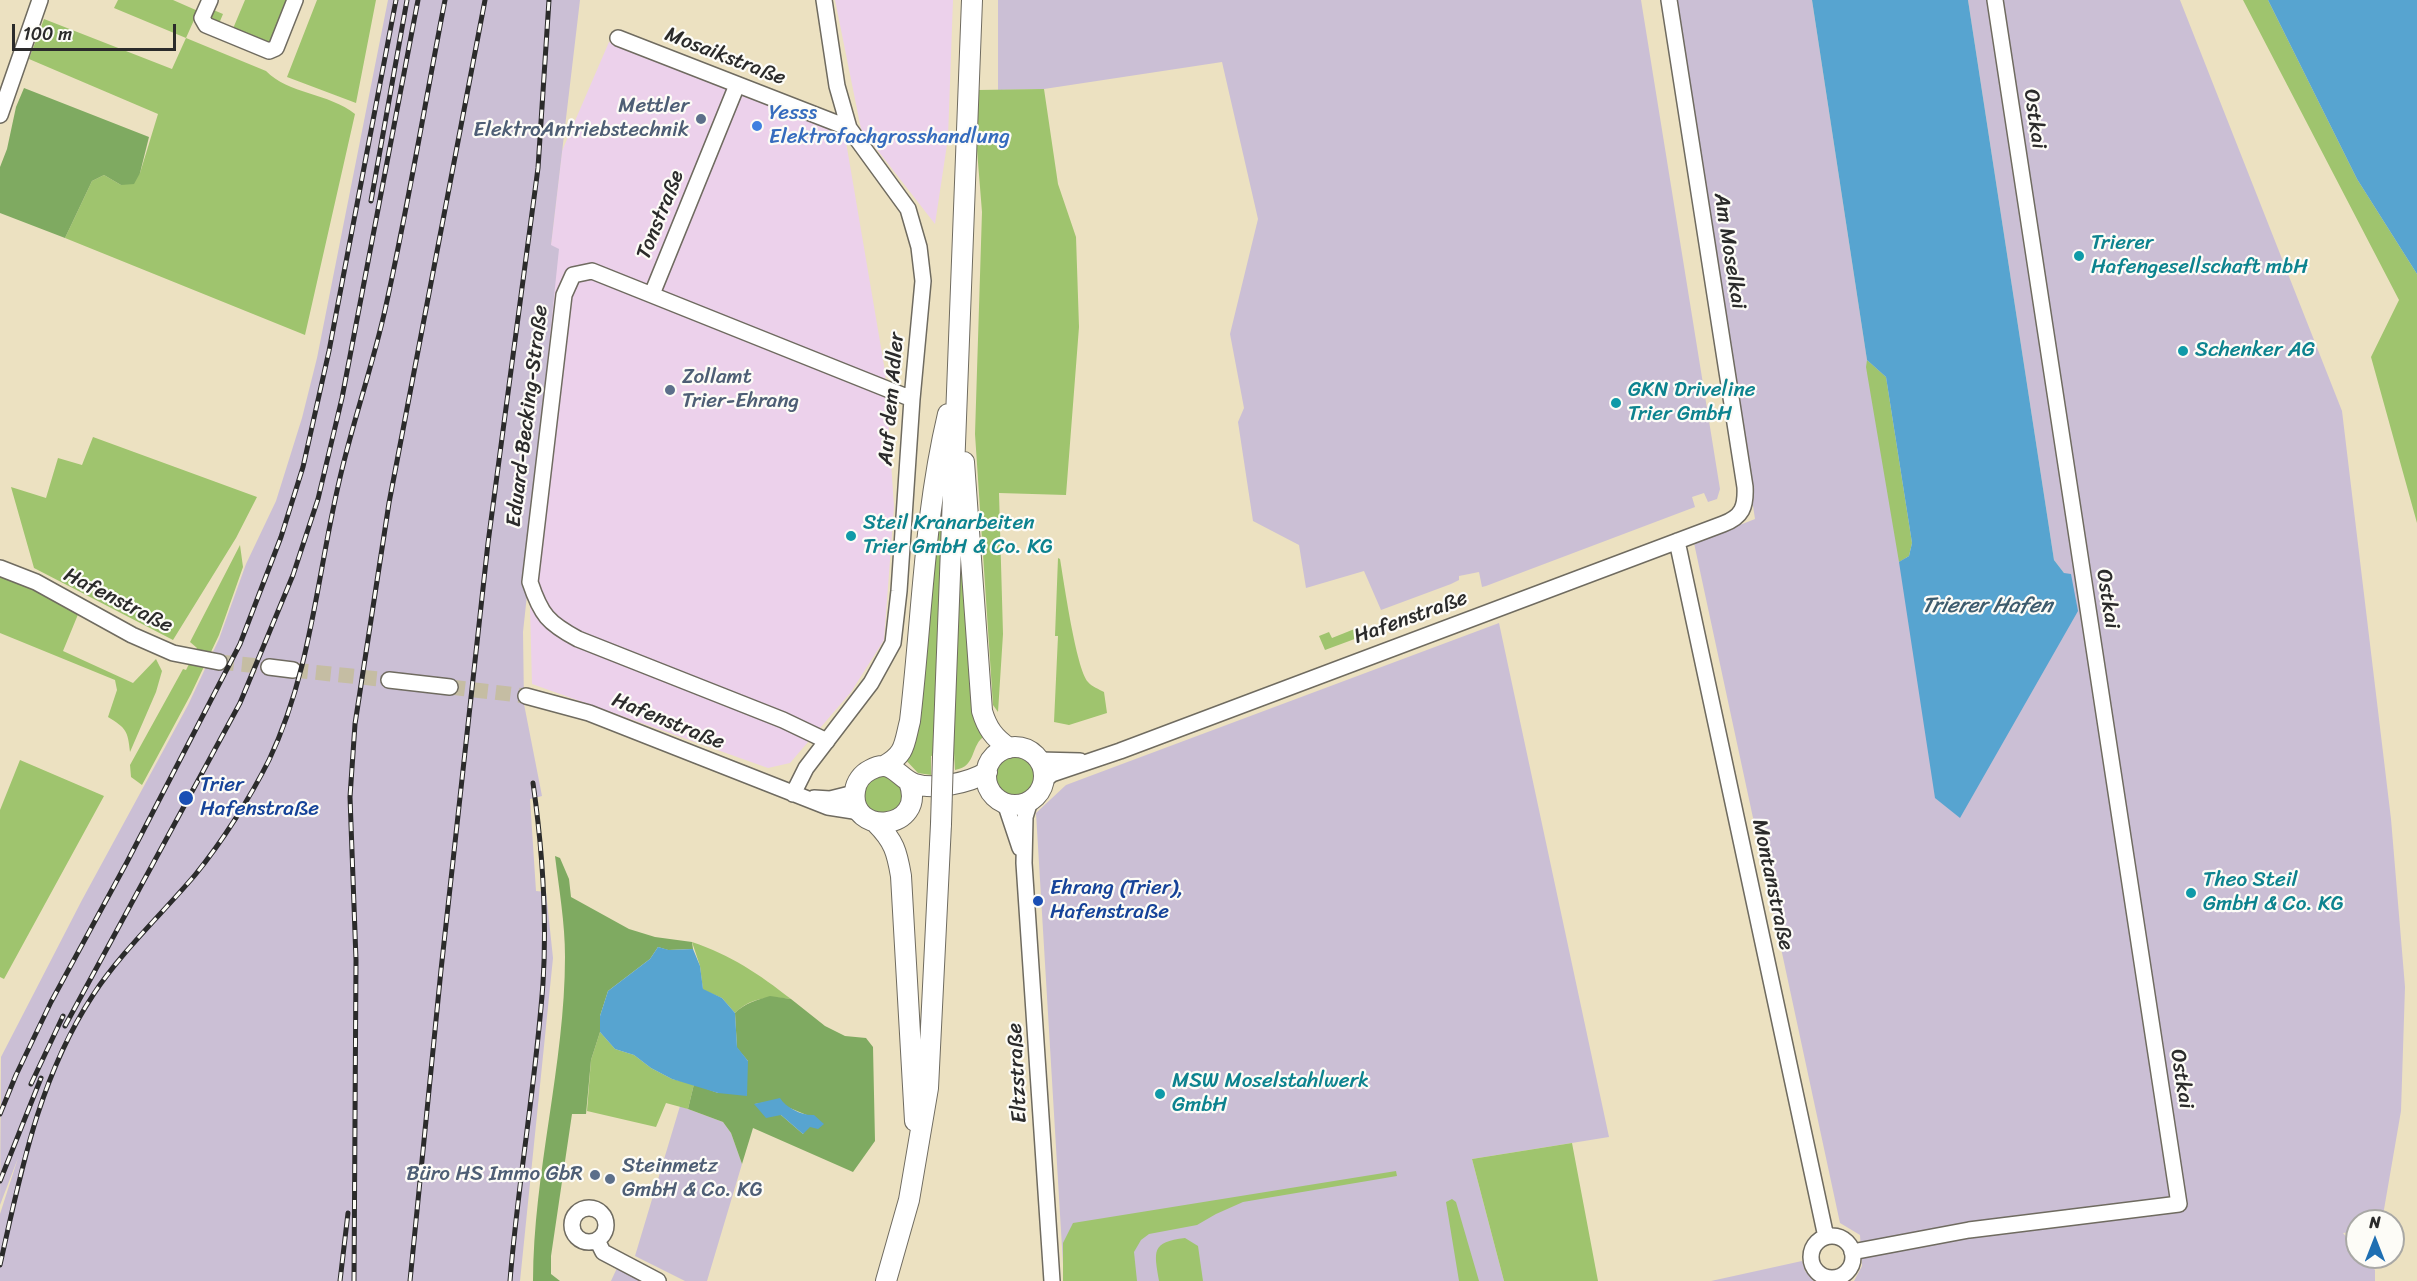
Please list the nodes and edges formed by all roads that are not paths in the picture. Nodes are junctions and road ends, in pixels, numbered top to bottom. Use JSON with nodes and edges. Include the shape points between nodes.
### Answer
{"nodes":[{"id":1,"x":40,"y":0,"type":"edge"},
{"id":2,"x":210,"y":0,"type":"edge"},
{"id":3,"x":295,"y":0,"type":"edge"},
{"id":4,"x":824,"y":0,"type":"edge"},
{"id":5,"x":972,"y":0,"type":"edge"},
{"id":6,"x":1669,"y":0,"type":"edge"},
{"id":7,"x":1995,"y":0,"type":"edge"},
{"id":8,"x":618,"y":38,"type":"dead end"},
{"id":9,"x":737,"y":85,"type":"junction"},
{"id":10,"x":0,"y":114,"type":"edge"},
{"id":11,"x":849,"y":128,"type":"junction"},
{"id":12,"x":652,"y":294,"type":"junction"},
{"id":13,"x":958,"y":374,"type":"junction"},
{"id":14,"x":957,"y":398,"type":"junction"},
{"id":15,"x":912,"y":399,"type":"junction"},
{"id":16,"x":1744,"y":508,"type":"joint"},
{"id":17,"x":1677,"y":541,"type":"junction"},
{"id":18,"x":0,"y":568,"type":"edge"},
{"id":19,"x":219,"y":662,"type":"tunnel mouth"},
{"id":20,"x":269,"y":667,"type":"tunnel mouth"},
{"id":21,"x":293,"y":670,"type":"tunnel mouth"},
{"id":22,"x":389,"y":680,"type":"tunnel mouth"},
{"id":23,"x":450,"y":687,"type":"tunnel mouth"},
{"id":24,"x":526,"y":696,"type":"tunnel mouth"},
{"id":25,"x":827,"y":741,"type":"junction"},
{"id":26,"x":1009,"y":748,"type":"junction"},
{"id":27,"x":1039,"y":760,"type":"junction"},
{"id":28,"x":1089,"y":761,"type":"junction"},
{"id":29,"x":885,"y":766,"type":"junction"},
{"id":30,"x":987,"y":772,"type":"junction"},
{"id":31,"x":1044,"y":780,"type":"junction"},
{"id":32,"x":909,"y":782,"type":"junction"},
{"id":33,"x":793,"y":794,"type":"junction"},
{"id":34,"x":999,"y":799,"type":"junction"},
{"id":35,"x":1030,"y":801,"type":"junction"},
{"id":36,"x":910,"y":805,"type":"junction"},
{"id":37,"x":863,"y":809,"type":"junction"},
{"id":38,"x":1024,"y":863,"type":"junction"},
{"id":39,"x":917,"y":1161,"type":"junction"},
{"id":40,"x":1826,"y":1237,"type":"junction"},
{"id":41,"x":597,"y":1240,"type":"dead end"},
{"id":42,"x":1852,"y":1252,"type":"junction"},
{"id":43,"x":657,"y":1281,"type":"edge"},
{"id":44,"x":886,"y":1281,"type":"edge"},
{"id":45,"x":1052,"y":1281,"type":"edge"}],
"edges":[{"from":1,"to":10,"type":"street"},
{"from":2,"to":3,"type":"street","via":[[202,18],[206,25],[269,51],[276,48]]},
{"from":4,"to":11,"type":"street","name":"Auf dem Adler","via":[[837,86]]},
{"from":5,"to":13,"type":"main road"},
{"from":6,"to":16,"type":"street","name":"Am Moselkai","via":[[1745,487]]},
{"from":7,"to":42,"type":"street","name":"Ostkai","via":[[2179,1204],[1969,1230]]},
{"from":8,"to":9,"type":"street","name":"Mosaikstraße"},
{"from":9,"to":11,"type":"street","name":"Mosaikstraße"},
{"from":9,"to":12,"type":"street","name":"Tonstraße"},
{"from":11,"to":15,"type":"street","name":"Auf dem Adler","via":[[908,209],[920,248],[923,281]]},
{"from":12,"to":15,"type":"street","name":"Eduard-Becking-Straße"},
{"from":12,"to":25,"type":"street","name":"Eduard-Becking-Straße","via":[[592,271],[573,274],[567,284],[530,582],[539,609],[558,628],[578,639]]},
{"from":13,"to":14,"type":"main road"},
{"from":13,"to":29,"type":"main road","via":[[938,454],[910,722],[902,752]]},
{"from":14,"to":26,"type":"main road","via":[[968,490],[982,711],[987,728]]},
{"from":14,"to":39,"type":"main road","bridge":true,"via":[[932,1045]]},
{"from":15,"to":25,"type":"street","name":"Auf dem Adler","via":[[893,643],[871,682]]},
{"from":16,"to":17,"type":"street","name":"Hafenstraße","via":[[1732,521]]},
{"from":17,"to":28,"type":"street","name":"Hafenstraße"},
{"from":17,"to":40,"type":"street","name":"Montanstraße"},
{"from":18,"to":19,"type":"street","name":"Hafenstraße","via":[[36,582],[173,654]]},
{"from":20,"to":21,"type":"street"},
{"from":22,"to":23,"type":"street"},
{"from":24,"to":33,"type":"street","name":"Hafenstraße","via":[[589,713]]},
{"from":25,"to":33,"type":"street","name":"Auf dem Adler","via":[[806,768]]},
{"from":26,"to":27,"type":"main road","via":[[1026,750]]},
{"from":26,"to":30,"type":"main road","via":[[994,756]]},
{"from":27,"to":28,"type":"street","name":"Hafenstraße"},
{"from":27,"to":31,"type":"main road"},
{"from":28,"to":31,"type":"street","name":"Hafenstraße"},
{"from":29,"to":32,"type":"main road","via":[[894,768]]},
{"from":29,"to":37,"type":"main road","via":[[864,773],[857,782]]},
{"from":30,"to":32,"type":"main road","via":[[942,785]]},
{"from":30,"to":34,"type":"main road","via":[[987,784]]},
{"from":31,"to":35,"type":"main road"},
{"from":32,"to":36,"type":"main road"},
{"from":33,"to":37,"type":"street","name":"Hafenstraße"},
{"from":34,"to":35,"type":"main road","via":[[1017,805]]},
{"from":34,"to":36,"type":"main road","via":[[973,790],[918,799]]},
{"from":34,"to":38,"type":"street","name":"Eltzstraße"},
{"from":35,"to":38,"type":"street","name":"Eltzstraße","via":[[1025,817]]},
{"from":36,"to":37,"type":"main road","via":[[905,814],[886,823]]},
{"from":37,"to":39,"type":"main road","via":[[889,836],[902,876]]},
{"from":38,"to":45,"type":"street","name":"Eltzstraße"},
{"from":39,"to":44,"type":"main road"},
{"from":40,"to":42,"type":"street","via":[[1840,1238]]},
{"from":40,"to":42,"type":"street","via":[[1814,1246],[1811,1256],[1820,1275],[1843,1275],[1851,1267]]},
{"from":41,"to":43,"type":"street","via":[[603,1252]]}]}
